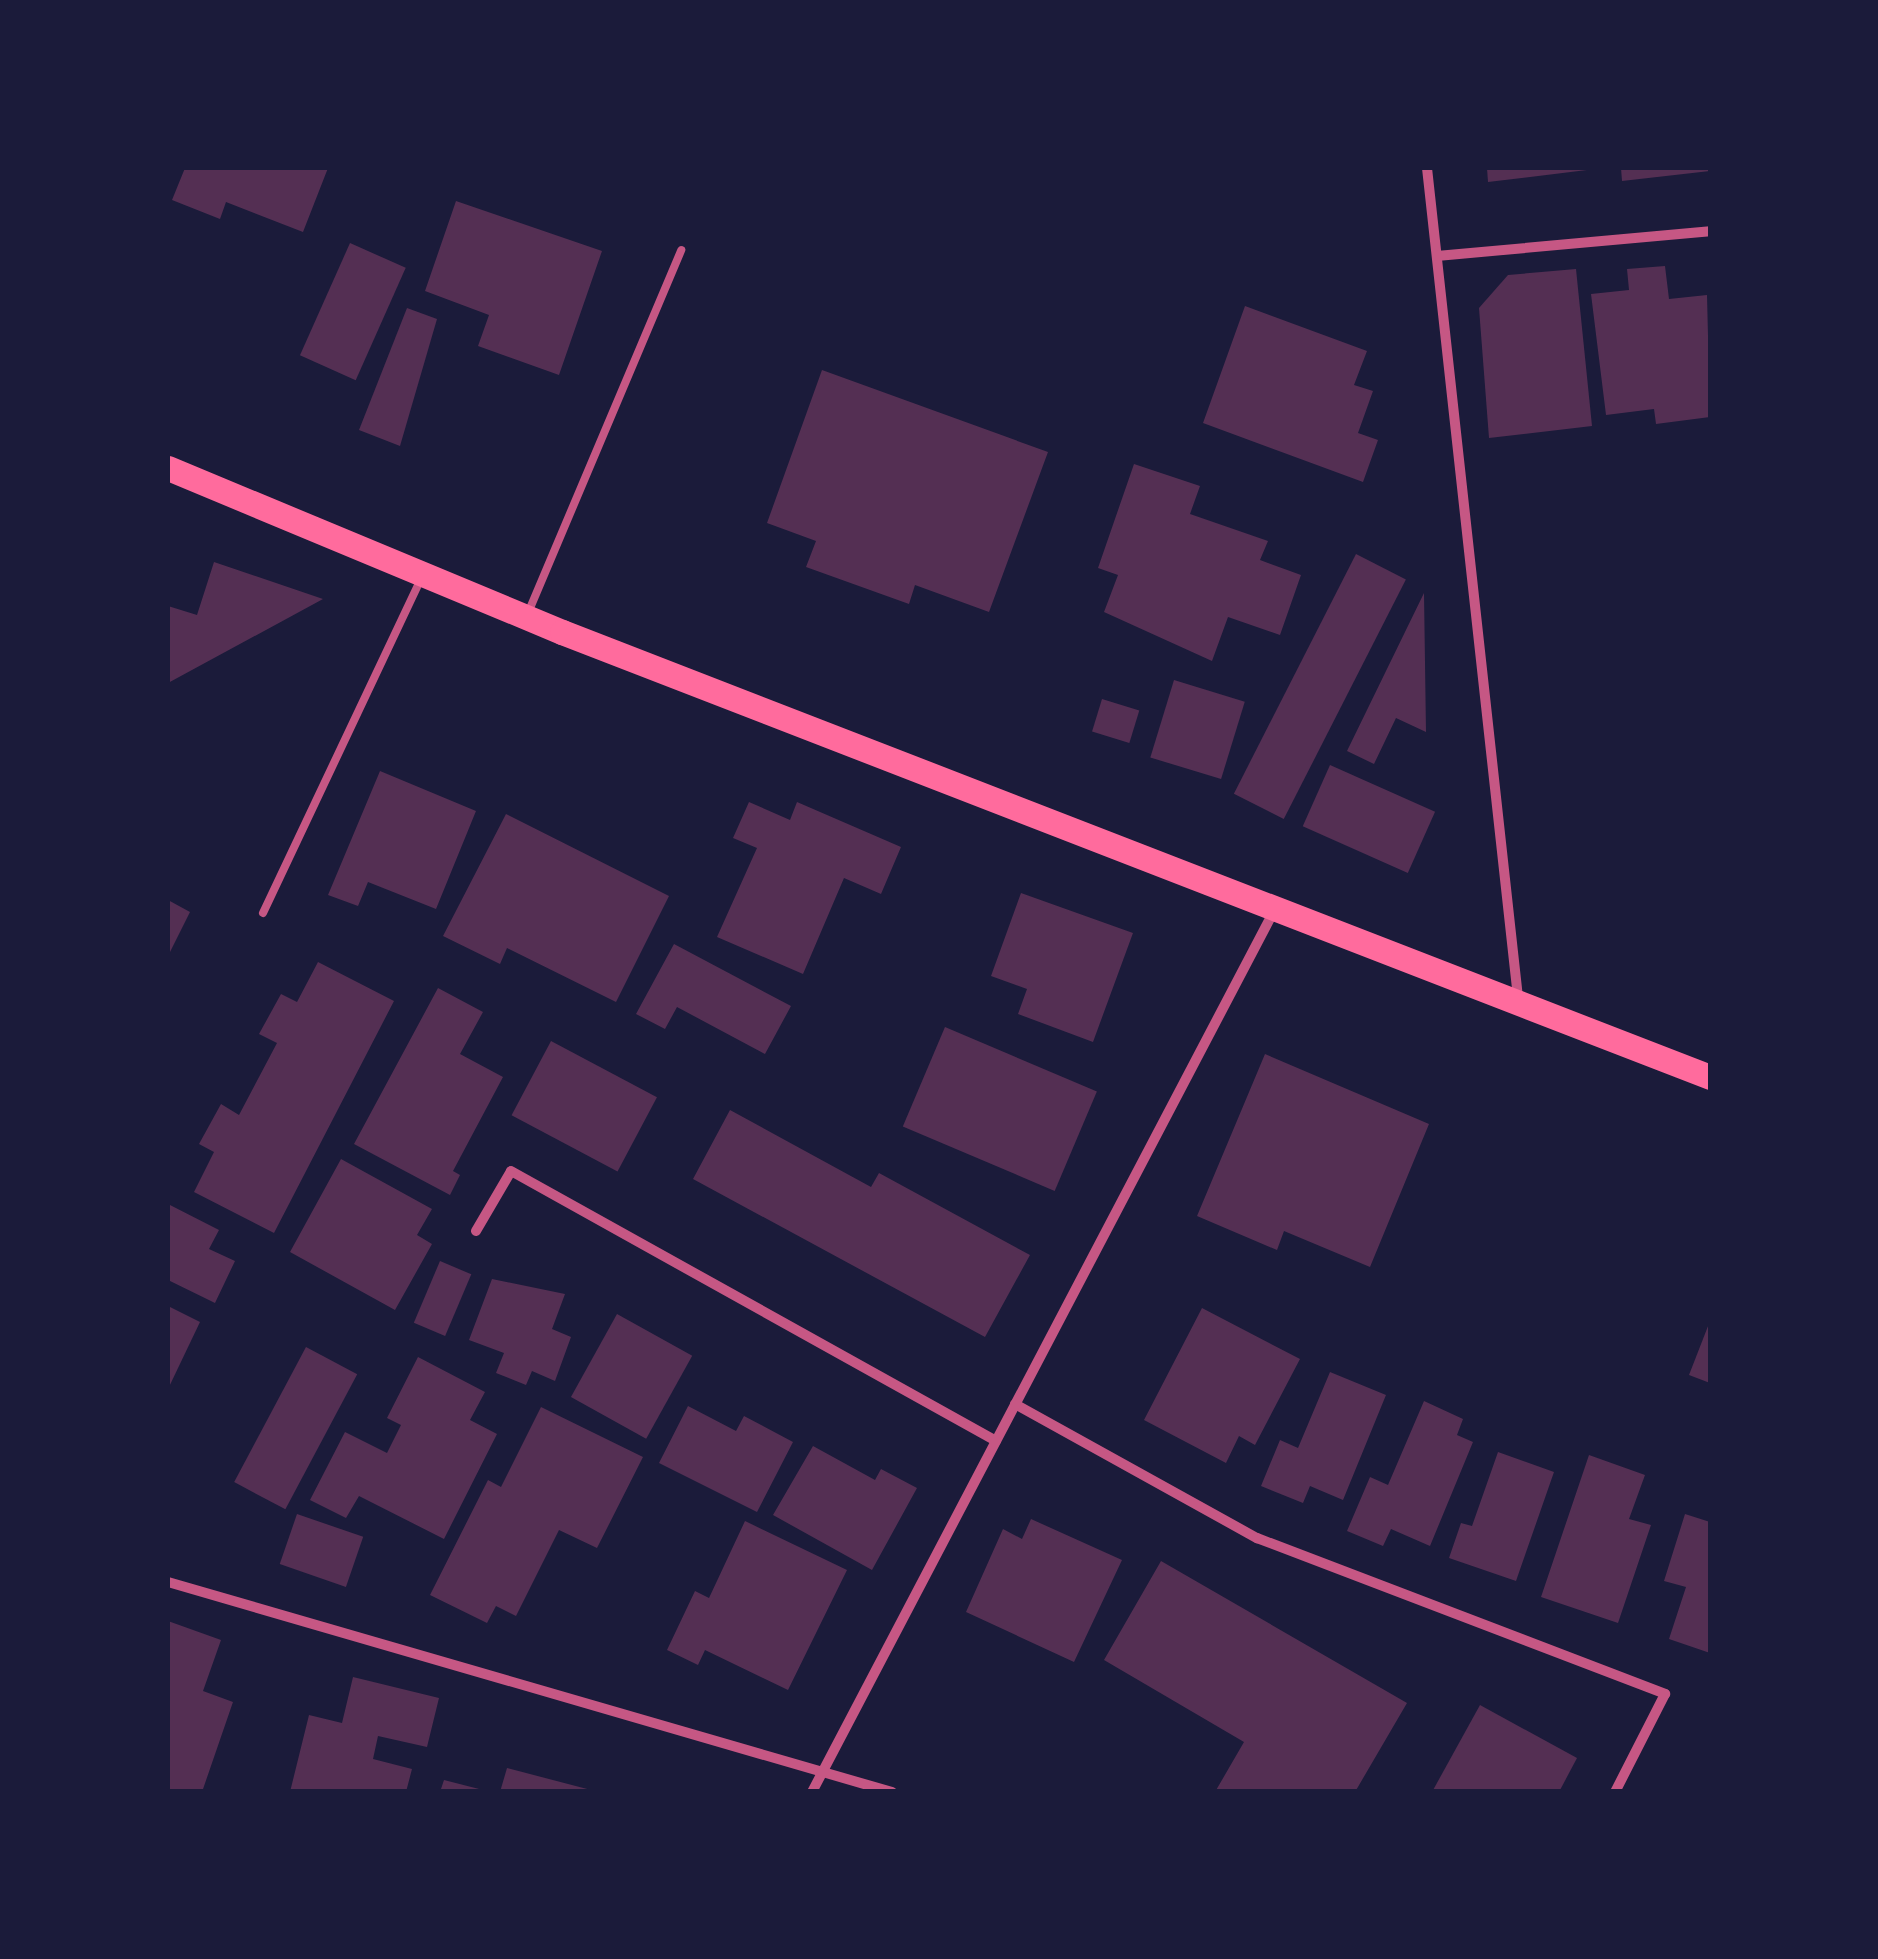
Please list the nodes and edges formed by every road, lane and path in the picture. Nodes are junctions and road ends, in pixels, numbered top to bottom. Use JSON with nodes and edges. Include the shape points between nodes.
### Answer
{"nodes":[{"id":1,"x":1426,"y":168,"type":"edge"},
{"id":2,"x":1710,"y":231,"type":"edge"},
{"id":3,"x":681,"y":250,"type":"dead end"},
{"id":4,"x":1437,"y":256,"type":"junction"},
{"id":5,"x":168,"y":468,"type":"edge"},
{"id":6,"x":423,"y":575,"type":"junction"},
{"id":7,"x":526,"y":617,"type":"junction"},
{"id":8,"x":1276,"y":908,"type":"junction"},
{"id":9,"x":263,"y":913,"type":"dead end"},
{"id":10,"x":1518,"y":1004,"type":"junction"},
{"id":11,"x":1710,"y":1077,"type":"edge"},
{"id":12,"x":476,"y":1231,"type":"dead end"},
{"id":13,"x":1015,"y":1404,"type":"junction"},
{"id":14,"x":996,"y":1441,"type":"junction"},
{"id":15,"x":168,"y":1582,"type":"edge"},
{"id":16,"x":825,"y":1768,"type":"junction"},
{"id":17,"x":812,"y":1792,"type":"edge"},
{"id":18,"x":892,"y":1792,"type":"edge"},
{"id":19,"x":1615,"y":1792,"type":"edge"}],
"edges":[{"from":1,"to":4,"type":"street"},
{"from":2,"to":4,"type":"street"},
{"from":3,"to":7,"type":"lane"},
{"from":4,"to":10,"type":"street"},
{"from":5,"to":6,"type":"main road"},
{"from":6,"to":7,"type":"main road"},
{"from":6,"to":9,"type":"lane"},
{"from":7,"to":8,"type":"main road"},
{"from":8,"to":10,"type":"main road"},
{"from":8,"to":13,"type":"street"},
{"from":10,"to":11,"type":"main road"},
{"from":12,"to":14,"type":"street","via":[[510,1171]]},
{"from":13,"to":14,"type":"street"},
{"from":13,"to":19,"type":"street","via":[[1258,1538],[1665,1694]]},
{"from":14,"to":16,"type":"street"},
{"from":15,"to":16,"type":"street"},
{"from":16,"to":17,"type":"street"},
{"from":16,"to":18,"type":"street"}]}
